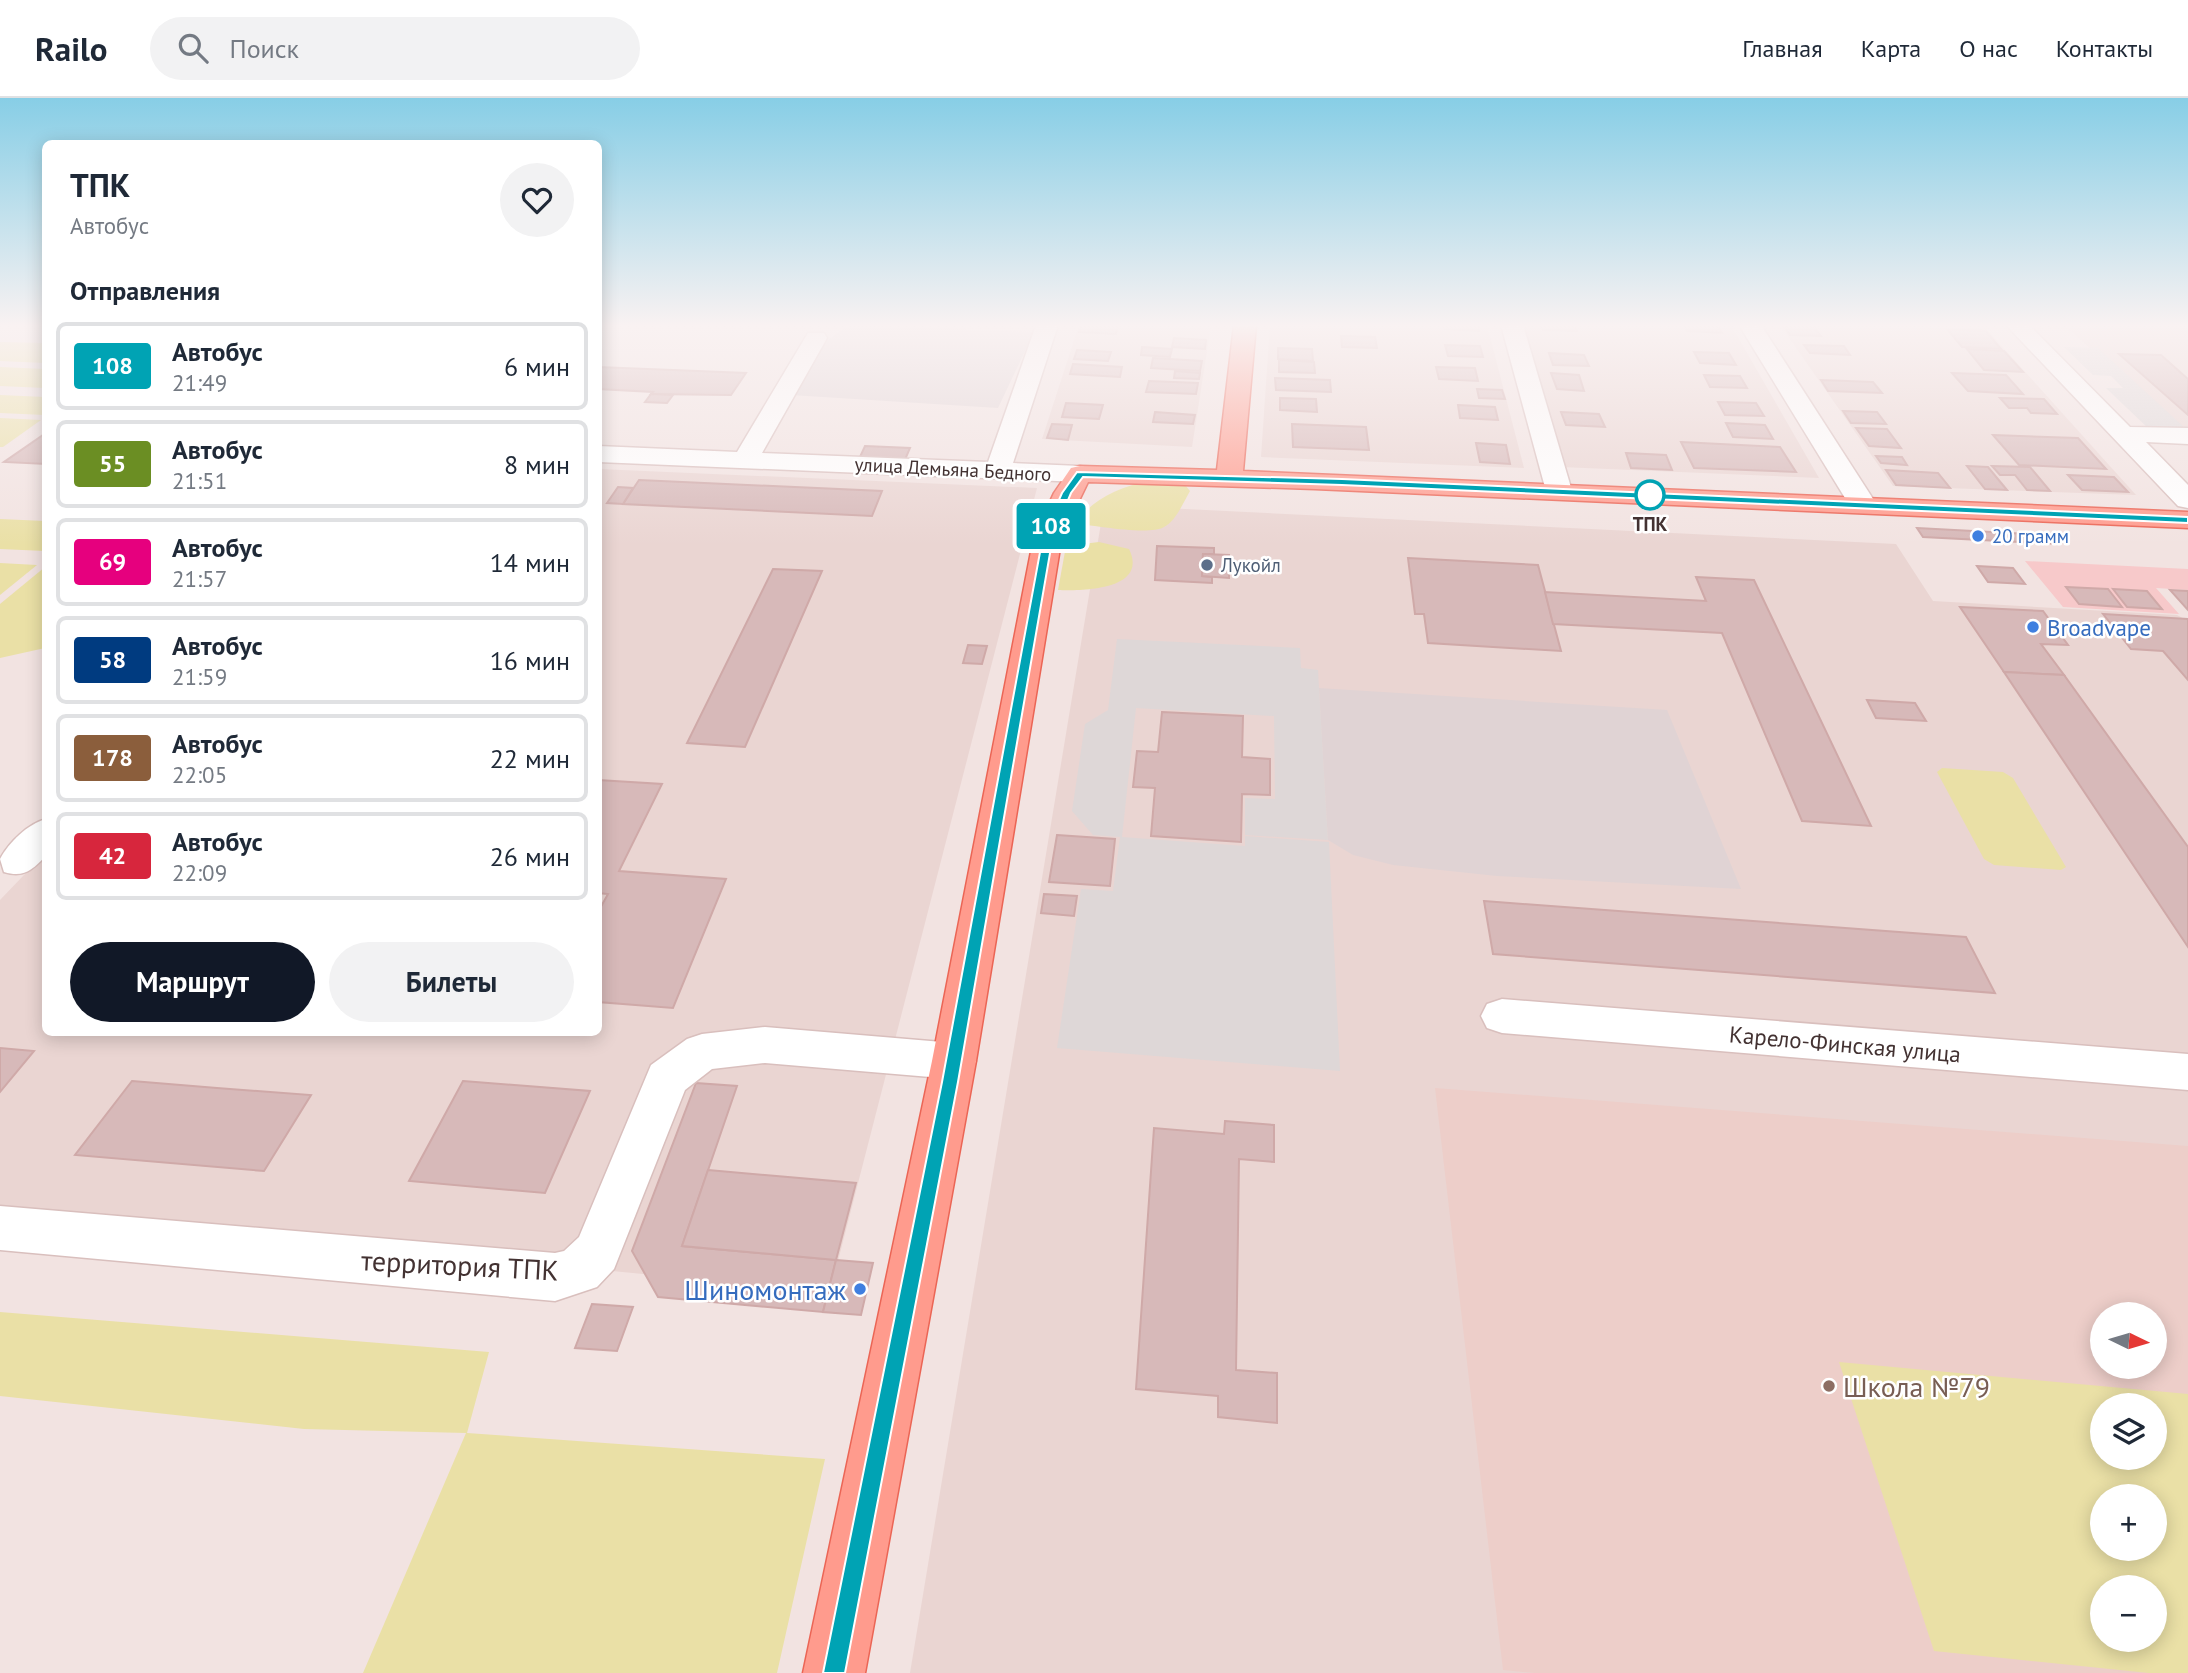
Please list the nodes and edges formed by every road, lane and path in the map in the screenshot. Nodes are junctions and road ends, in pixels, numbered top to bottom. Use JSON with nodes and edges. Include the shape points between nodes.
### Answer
{"nodes":[{"id":1,"x":781,"y":398,"type":"edge"},
{"id":2,"x":1022,"y":398,"type":"edge"},
{"id":3,"x":1237,"y":398,"type":"edge"},
{"id":4,"x":1533,"y":398,"type":"edge"},
{"id":5,"x":1797,"y":398,"type":"edge"},
{"id":6,"x":2088,"y":398,"type":"edge"},
{"id":7,"x":2123,"y":434,"type":"junction"},
{"id":8,"x":2188,"y":436,"type":"edge"},
{"id":9,"x":602,"y":453,"type":"edge"},
{"id":10,"x":745,"y":460,"type":"junction"},
{"id":11,"x":998,"y":470,"type":"junction"},
{"id":12,"x":1080,"y":474,"type":"junction"},
{"id":13,"x":1229,"y":478,"type":"junction"},
{"id":14,"x":1559,"y":491,"type":"junction"},
{"id":15,"x":2188,"y":500,"type":"edge"},
{"id":16,"x":1863,"y":505,"type":"junction"},
{"id":17,"x":2188,"y":520,"type":"edge"},
{"id":18,"x":42,"y":836,"type":"edge"},
{"id":19,"x":17,"y":862,"type":"dead end"},
{"id":20,"x":1502,"y":1016,"type":"dead end"},
{"id":21,"x":954,"y":1061,"type":"junction"},
{"id":22,"x":2188,"y":1072,"type":"edge"},
{"id":23,"x":0,"y":1228,"type":"edge"},
{"id":24,"x":834,"y":1673,"type":"edge"}],
"edges":[{"from":1,"to":10,"type":"street"},
{"from":2,"to":11,"type":"street"},
{"from":3,"to":13,"type":"main road"},
{"from":4,"to":14,"type":"street"},
{"from":5,"to":16,"type":"street"},
{"from":6,"to":7,"type":"street"},
{"from":7,"to":8,"type":"street"},
{"from":7,"to":15,"type":"street"},
{"from":9,"to":10,"type":"street","name":"улица Демьяна Бедного"},
{"from":10,"to":11,"type":"street","name":"улица Демьяна Бедного"},
{"from":11,"to":12,"type":"street","name":"улица Демьяна Бедного"},
{"from":12,"to":13,"type":"main road","name":"улица Демьяна Бедного"},
{"from":12,"to":21,"type":"main road","via":[[1066,493],[1048,536]]},
{"from":13,"to":14,"type":"main road","name":"улица Демьяна Бедного"},
{"from":14,"to":16,"type":"main road","name":"улица Демьяна Бедного"},
{"from":16,"to":17,"type":"main road","name":"улица Демьяна Бедного"},
{"from":18,"to":19,"type":"street"},
{"from":20,"to":22,"type":"street","name":"Карело-Финская улица"},
{"from":21,"to":23,"type":"street","name":"территория ТПК","via":[[765,1045],[702,1052],[667,1078],[597,1253],[579,1270],[555,1277]]},
{"from":21,"to":24,"type":"main road"}]}
